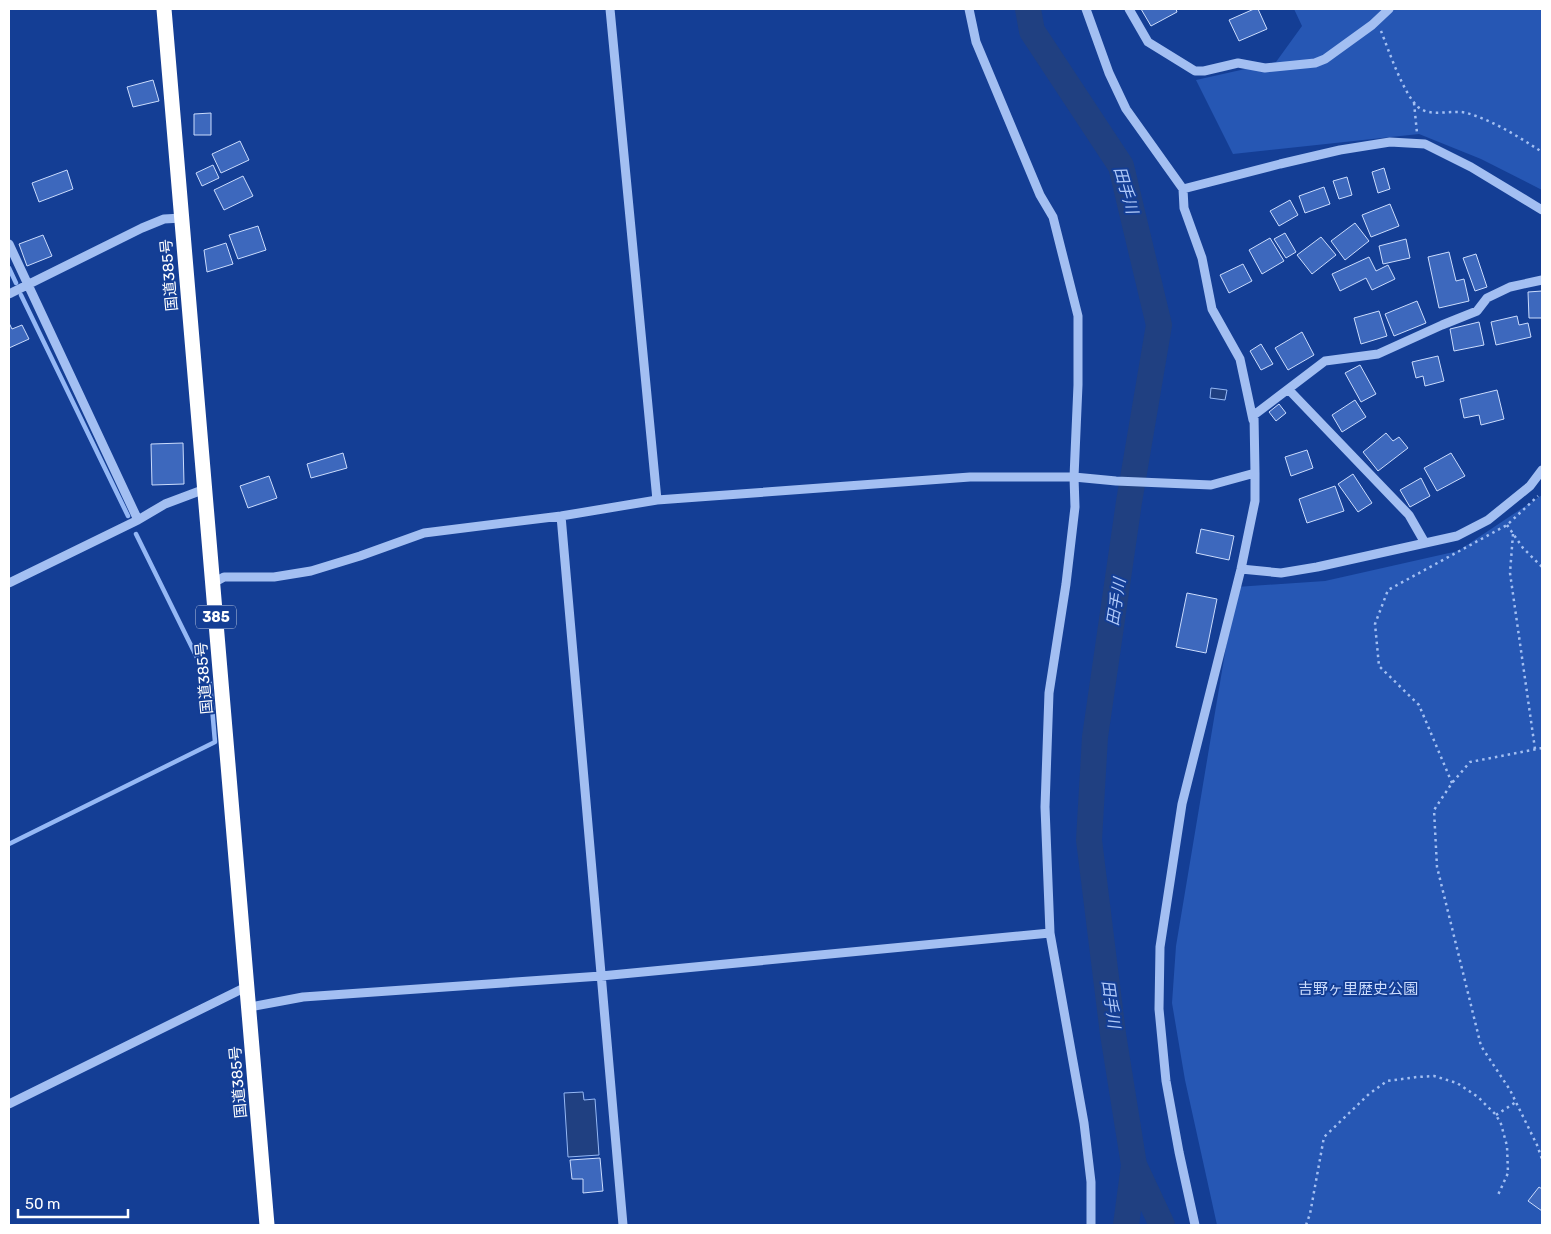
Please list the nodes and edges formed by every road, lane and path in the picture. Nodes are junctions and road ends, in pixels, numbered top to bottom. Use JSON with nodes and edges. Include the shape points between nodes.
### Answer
{"nodes":[{"id":1,"x":164,"y":9,"type":"edge"},
{"id":2,"x":610,"y":9,"type":"edge"},
{"id":3,"x":969,"y":9,"type":"edge"},
{"id":4,"x":1086,"y":9,"type":"edge"},
{"id":5,"x":1129,"y":9,"type":"edge"},
{"id":6,"x":1389,"y":9,"type":"edge"},
{"id":7,"x":1376,"y":21,"type":"junction"},
{"id":8,"x":1414,"y":102,"type":"junction"},
{"id":9,"x":1419,"y":144,"type":"junction"},
{"id":10,"x":1542,"y":152,"type":"edge"},
{"id":11,"x":1183,"y":189,"type":"junction"},
{"id":12,"x":1542,"y":210,"type":"edge"},
{"id":13,"x":182,"y":218,"type":"junction"},
{"id":14,"x":9,"y":244,"type":"edge"},
{"id":15,"x":1542,"y":280,"type":"edge"},
{"id":16,"x":28,"y":285,"type":"junction"},
{"id":17,"x":9,"y":294,"type":"edge"},
{"id":18,"x":1288,"y":390,"type":"junction"},
{"id":19,"x":1254,"y":424,"type":"junction"},
{"id":20,"x":1542,"y":470,"type":"edge"},
{"id":21,"x":1255,"y":473,"type":"junction"},
{"id":22,"x":1074,"y":477,"type":"junction"},
{"id":23,"x":206,"y":489,"type":"junction"},
{"id":24,"x":1542,"y":491,"type":"edge"},
{"id":25,"x":657,"y":500,"type":"junction"},
{"id":26,"x":561,"y":516,"type":"junction"},
{"id":27,"x":138,"y":520,"type":"junction"},
{"id":28,"x":1507,"y":525,"type":"junction"},
{"id":29,"x":1513,"y":534,"type":"junction"},
{"id":30,"x":1425,"y":543,"type":"junction"},
{"id":31,"x":1542,"y":567,"type":"edge"},
{"id":32,"x":1241,"y":569,"type":"junction"},
{"id":33,"x":9,"y":583,"type":"edge"},
{"id":34,"x":213,"y":583,"type":"junction"},
{"id":35,"x":1542,"y":748,"type":"edge"},
{"id":36,"x":1535,"y":749,"type":"junction"},
{"id":37,"x":1452,"y":783,"type":"junction"},
{"id":38,"x":1050,"y":933,"type":"junction"},
{"id":39,"x":601,"y":976,"type":"junction"},
{"id":40,"x":248,"y":986,"type":"junction"},
{"id":41,"x":250,"y":1007,"type":"junction"},
{"id":42,"x":1516,"y":1102,"type":"junction"},
{"id":43,"x":9,"y":1104,"type":"edge"},
{"id":44,"x":1496,"y":1115,"type":"junction"},
{"id":45,"x":1542,"y":1159,"type":"edge"},
{"id":46,"x":1498,"y":1194,"type":"dead end"},
{"id":47,"x":267,"y":1225,"type":"edge"},
{"id":48,"x":623,"y":1225,"type":"edge"},
{"id":49,"x":1091,"y":1225,"type":"edge"},
{"id":50,"x":1195,"y":1225,"type":"edge"},
{"id":51,"x":1306,"y":1225,"type":"edge"}],
"edges":[{"from":1,"to":13,"type":"highway","name":"国道385号","number":"385"},
{"from":2,"to":25,"type":"street"},
{"from":3,"to":22,"type":"street","via":[[976,42],[1040,194],[1053,217],[1078,316]]},
{"from":4,"to":11,"type":"street","via":[[1126,109]]},
{"from":5,"to":7,"type":"street","via":[[1148,42],[1195,71],[1238,63],[1266,68],[1315,63]]},
{"from":6,"to":7,"type":"street"},
{"from":7,"to":8,"type":"path"},
{"from":8,"to":9,"type":"path"},
{"from":8,"to":10,"type":"path","via":[[1429,112],[1466,113],[1480,118],[1512,132]]},
{"from":9,"to":11,"type":"street","via":[[1390,142],[1340,150]]},
{"from":9,"to":12,"type":"street","via":[[1471,167]]},
{"from":11,"to":19,"type":"street","via":[[1184,208],[1202,258],[1212,309],[1240,359]]},
{"from":13,"to":16,"type":"street","via":[[164,219],[142,228]]},
{"from":13,"to":23,"type":"highway","name":"国道385号","number":"385"},
{"from":14,"to":16,"type":"street"},
{"from":15,"to":18,"type":"street","via":[[1510,287],[1487,298],[1477,311],[1378,354],[1325,361]]},
{"from":16,"to":17,"type":"street"},
{"from":16,"to":27,"type":"street"},
{"from":18,"to":19,"type":"street","via":[[1254,415]]},
{"from":18,"to":30,"type":"street","via":[[1409,515]]},
{"from":19,"to":21,"type":"street"},
{"from":20,"to":30,"type":"street","via":[[1530,486],[1488,520],[1457,536]]},
{"from":21,"to":22,"type":"street","via":[[1212,485]]},
{"from":21,"to":32,"type":"street","via":[[1255,501]]},
{"from":22,"to":25,"type":"street","via":[[970,477]]},
{"from":22,"to":38,"type":"street","via":[[1075,507],[1050,693],[1045,807]]},
{"from":23,"to":27,"type":"street","via":[[165,504]]},
{"from":23,"to":34,"type":"highway","name":"国道385号","number":"385"},
{"from":24,"to":28,"type":"path"},
{"from":25,"to":26,"type":"street"},
{"from":26,"to":34,"type":"street","via":[[424,533],[311,571],[274,577],[224,577]]},
{"from":26,"to":39,"type":"street"},
{"from":27,"to":33,"type":"street"},
{"from":28,"to":29,"type":"path"},
{"from":28,"to":37,"type":"path","via":[[1388,590],[1376,624],[1379,666],[1419,705]]},
{"from":29,"to":31,"type":"path"},
{"from":29,"to":36,"type":"path","via":[[1510,573]]},
{"from":30,"to":32,"type":"street","via":[[1281,573]]},
{"from":32,"to":50,"type":"street","via":[[1182,804],[1160,948],[1159,1009],[1166,1081]]},
{"from":34,"to":40,"type":"highway","name":"国道385号","number":"385"},
{"from":35,"to":36,"type":"path"},
{"from":36,"to":37,"type":"path","via":[[1470,762]]},
{"from":37,"to":42,"type":"path","via":[[1434,810],[1438,867],[1481,1046]]},
{"from":38,"to":39,"type":"street"},
{"from":38,"to":49,"type":"street","via":[[1084,1123],[1091,1182]]},
{"from":39,"to":41,"type":"street","via":[[303,997]]},
{"from":39,"to":48,"type":"street"},
{"from":40,"to":41,"type":"highway","name":"国道385号","number":"385"},
{"from":40,"to":43,"type":"street"},
{"from":41,"to":47,"type":"highway","name":"国道385号","number":"385"},
{"from":42,"to":44,"type":"path"},
{"from":42,"to":45,"type":"path"},
{"from":44,"to":46,"type":"path","via":[[1507,1146],[1508,1173]]},
{"from":44,"to":51,"type":"path","via":[[1457,1083],[1434,1076],[1387,1081],[1324,1137]]}]}
